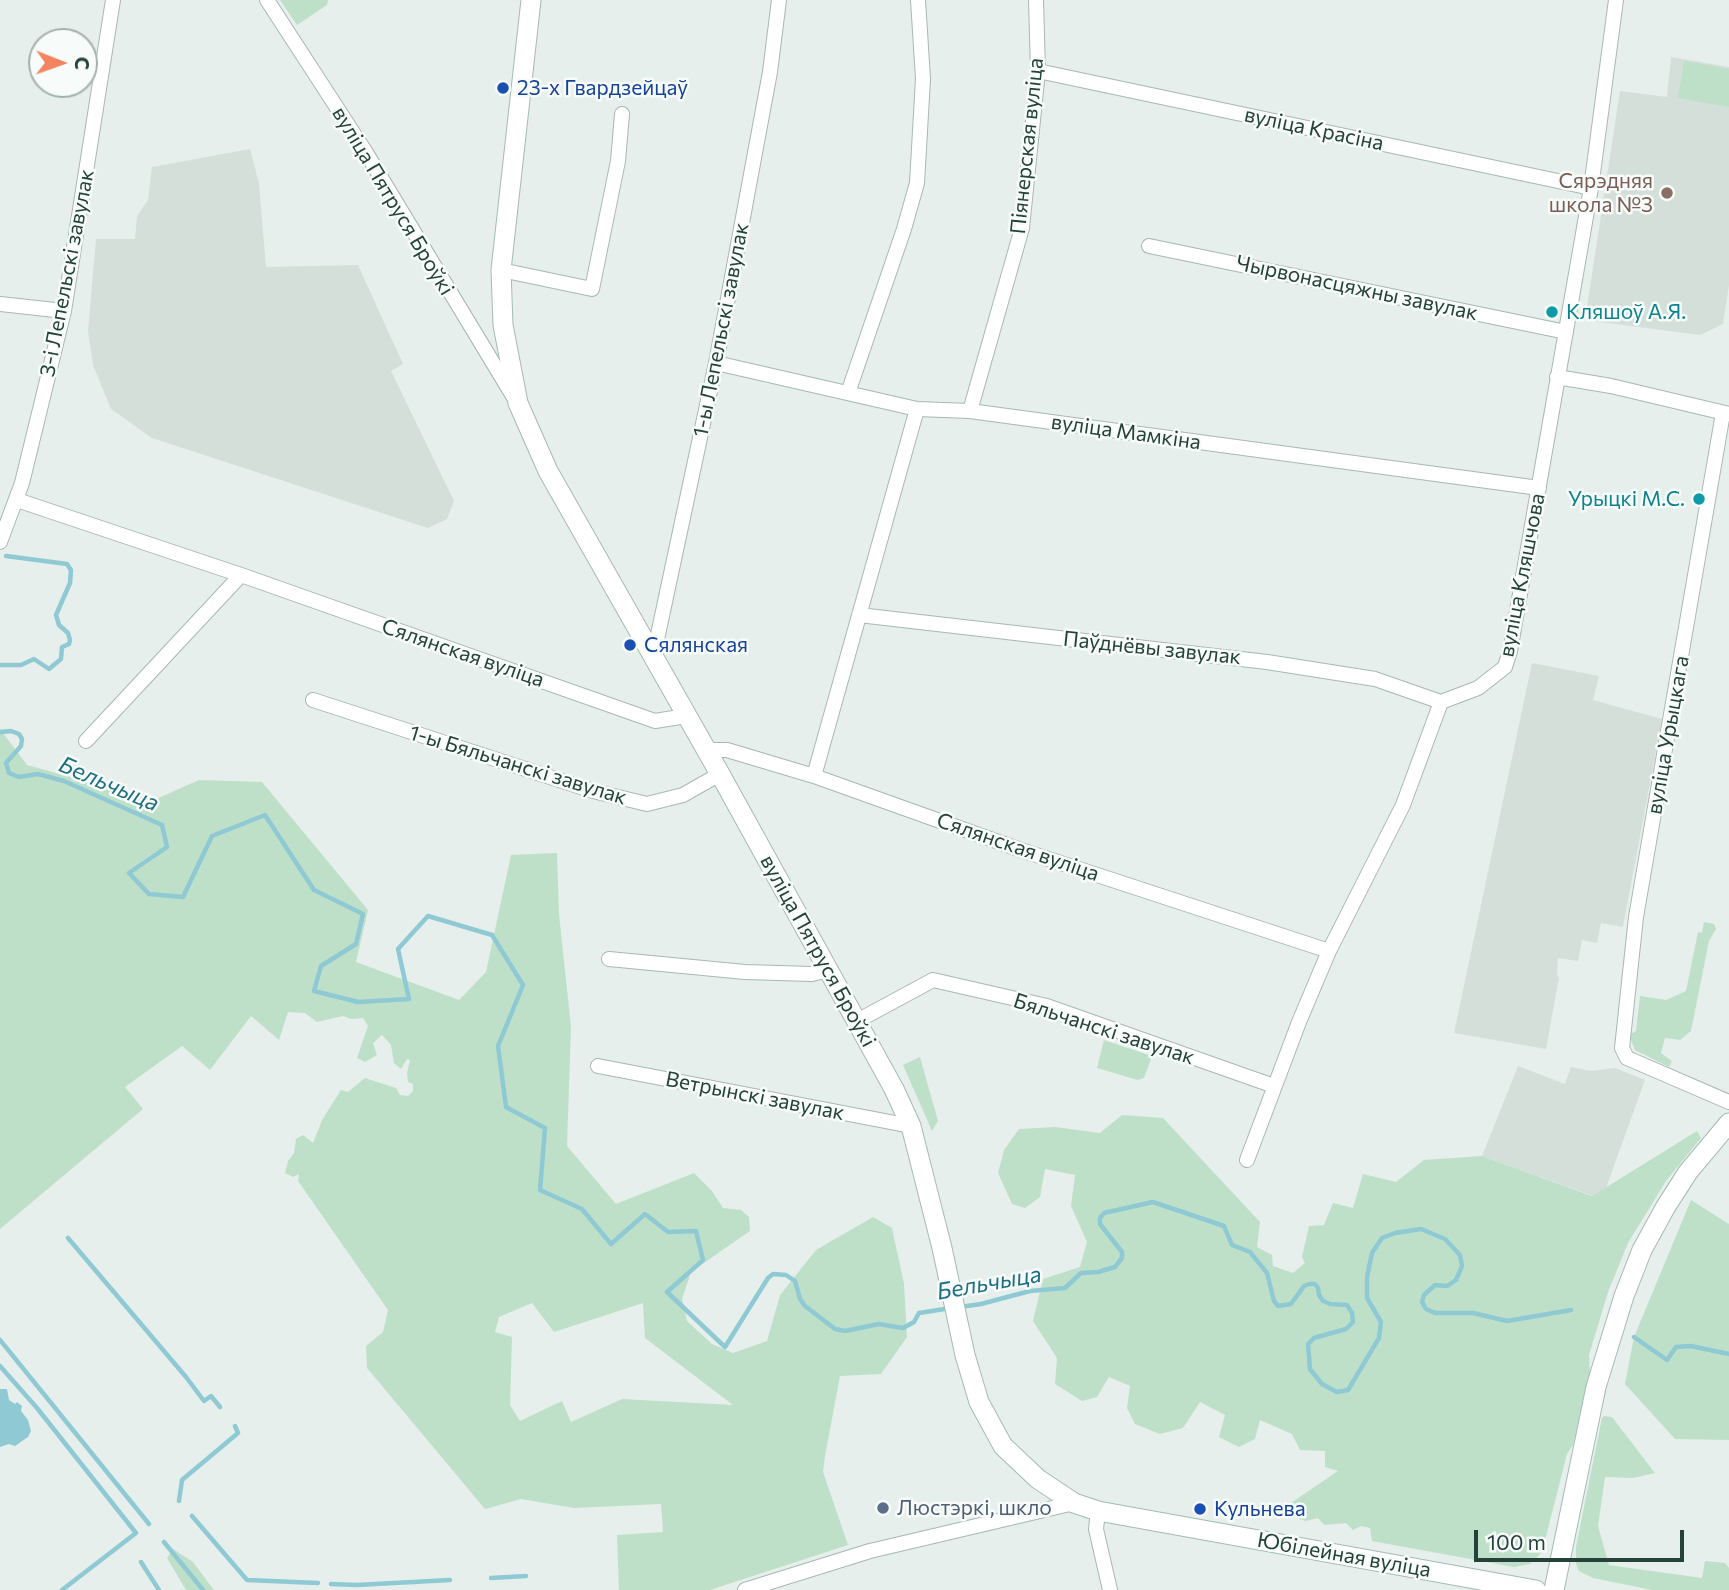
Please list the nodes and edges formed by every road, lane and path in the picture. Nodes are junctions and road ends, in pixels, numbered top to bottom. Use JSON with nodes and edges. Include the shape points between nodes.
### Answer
{"nodes":[{"id":1,"x":113,"y":0,"type":"edge"},
{"id":2,"x":267,"y":0,"type":"edge"},
{"id":3,"x":531,"y":0,"type":"edge"},
{"id":4,"x":779,"y":0,"type":"edge"},
{"id":5,"x":918,"y":0,"type":"edge"},
{"id":6,"x":1036,"y":0,"type":"edge"},
{"id":7,"x":1616,"y":0,"type":"edge"},
{"id":8,"x":1038,"y":71,"type":"junction"},
{"id":9,"x":622,"y":114,"type":"dead end"},
{"id":10,"x":1591,"y":188,"type":"junction"},
{"id":11,"x":1149,"y":246,"type":"dead end"},
{"id":12,"x":502,"y":270,"type":"junction"},
{"id":13,"x":0,"y":304,"type":"edge"},
{"id":14,"x":64,"y":311,"type":"junction"},
{"id":15,"x":1566,"y":332,"type":"junction"},
{"id":16,"x":716,"y":363,"type":"junction"},
{"id":17,"x":1557,"y":377,"type":"junction"},
{"id":18,"x":848,"y":393,"type":"junction"},
{"id":19,"x":518,"y":403,"type":"junction"},
{"id":20,"x":917,"y":409,"type":"junction"},
{"id":21,"x":970,"y":411,"type":"junction"},
{"id":22,"x":1726,"y":414,"type":"edge"},
{"id":23,"x":1539,"y":488,"type":"junction"},
{"id":24,"x":17,"y":500,"type":"junction"},
{"id":25,"x":0,"y":542,"type":"edge"},
{"id":26,"x":241,"y":575,"type":"junction"},
{"id":27,"x":859,"y":615,"type":"junction"},
{"id":28,"x":653,"y":658,"type":"junction"},
{"id":29,"x":313,"y":700,"type":"dead end"},
{"id":30,"x":1441,"y":702,"type":"junction"},
{"id":31,"x":686,"y":716,"type":"junction"},
{"id":32,"x":86,"y":741,"type":"dead end"},
{"id":33,"x":707,"y":750,"type":"junction"},
{"id":34,"x":720,"y":774,"type":"junction"},
{"id":35,"x":814,"y":776,"type":"junction"},
{"id":36,"x":1329,"y":951,"type":"junction"},
{"id":37,"x":609,"y":959,"type":"dead end"},
{"id":38,"x":828,"y":970,"type":"junction"},
{"id":39,"x":857,"y":1021,"type":"junction"},
{"id":40,"x":598,"y":1066,"type":"dead end"},
{"id":41,"x":1274,"y":1086,"type":"junction"},
{"id":42,"x":1729,"y":1102,"type":"edge"},
{"id":43,"x":1729,"y":1122,"type":"edge"},
{"id":44,"x":911,"y":1126,"type":"junction"},
{"id":45,"x":1247,"y":1160,"type":"dead end"},
{"id":46,"x":1074,"y":1503,"type":"junction"},
{"id":47,"x":1098,"y":1511,"type":"junction"},
{"id":48,"x":745,"y":1590,"type":"edge"},
{"id":49,"x":1111,"y":1590,"type":"edge"},
{"id":50,"x":1536,"y":1590,"type":"edge"},
{"id":51,"x":1554,"y":1590,"type":"edge"}],
"edges":[{"from":1,"to":14,"type":"street","name":"3-і Лепельскі завулак"},
{"from":2,"to":19,"type":"street","name":"вуліца Пятруся Броўкі"},
{"from":3,"to":12,"type":"main road","name":"вуліца Пятруся Броўкі"},
{"from":4,"to":16,"type":"street","name":"1-ы Лепельскі завулак"},
{"from":5,"to":18,"type":"street","via":[[923,79],[917,183]]},
{"from":6,"to":8,"type":"street","name":"Піянерская вуліца"},
{"from":7,"to":10,"type":"street","name":"вуліца Кляшчова"},
{"from":8,"to":10,"type":"street","name":"вуліца Красіна"},
{"from":8,"to":21,"type":"street","name":"Піянерская вуліца","via":[[1022,228]]},
{"from":9,"to":12,"type":"street","via":[[618,161],[592,289]]},
{"from":10,"to":15,"type":"street","name":"вуліца Кляшчова"},
{"from":11,"to":15,"type":"street","name":"Чырвонасцяжны завулак"},
{"from":12,"to":19,"type":"main road","name":"вуліца Пятруся Броўкі","via":[[503,325]]},
{"from":13,"to":14,"type":"street"},
{"from":14,"to":24,"type":"street","name":"3-і Лепельскі завулак"},
{"from":15,"to":17,"type":"street","name":"вуліца Кляшчова"},
{"from":16,"to":18,"type":"street","name":"вуліца Мамкіна"},
{"from":16,"to":28,"type":"street","name":"1-ы Лепельскі завулак"},
{"from":17,"to":22,"type":"street"},
{"from":17,"to":23,"type":"street","name":"вуліца Кляшчова"},
{"from":18,"to":20,"type":"street","name":"вуліца Мамкіна"},
{"from":19,"to":28,"type":"main road","name":"вуліца Пятруся Броўкі","via":[[548,471]]},
{"from":20,"to":21,"type":"street","name":"вуліца Мамкіна"},
{"from":20,"to":27,"type":"street"},
{"from":21,"to":23,"type":"street","name":"вуліца Мамкіна"},
{"from":22,"to":42,"type":"street","name":"вуліца Урыцкага","via":[[1636,917],[1622,1048],[1627,1058]]},
{"from":23,"to":30,"type":"street","name":"вуліца Кляшчова","via":[[1505,667],[1478,688]]},
{"from":24,"to":25,"type":"street","name":"3-і Лепельскі завулак"},
{"from":24,"to":26,"type":"street","name":"Сялянская вуліца"},
{"from":26,"to":31,"type":"street","name":"Сялянская вуліца","via":[[655,721]]},
{"from":26,"to":32,"type":"street"},
{"from":27,"to":30,"type":"street","name":"Паўднёвы завулак","via":[[1267,662],[1375,679]]},
{"from":27,"to":35,"type":"street"},
{"from":28,"to":31,"type":"main road","name":"вуліца Пятруся Броўкі"},
{"from":29,"to":34,"type":"street","name":"1-ы Бяльчанскі завулак","via":[[593,791],[648,804],[682,795]]},
{"from":30,"to":36,"type":"street","via":[[1404,805]]},
{"from":31,"to":33,"type":"main road","name":"вуліца Пятруся Броўкі"},
{"from":33,"to":34,"type":"main road","name":"вуліца Пятруся Броўкі"},
{"from":33,"to":35,"type":"street","name":"Сялянская вуліца","via":[[727,750]]},
{"from":34,"to":38,"type":"main road","name":"вуліца Пятруся Броўкі"},
{"from":35,"to":36,"type":"street","name":"Сялянская вуліца"},
{"from":36,"to":41,"type":"street"},
{"from":37,"to":38,"type":"street","via":[[745,972],[812,974]]},
{"from":38,"to":39,"type":"main road","name":"вуліца Пятруся Броўкі"},
{"from":39,"to":41,"type":"street","name":"Бяльчанскі завулак","via":[[933,980],[1047,1006]]},
{"from":39,"to":44,"type":"main road","name":"вуліца Пятруся Броўкі"},
{"from":40,"to":44,"type":"street","name":"Ветрынскі завулак"},
{"from":41,"to":45,"type":"street"},
{"from":43,"to":51,"type":"main road","via":[[1665,1208],[1624,1296],[1596,1387]]},
{"from":44,"to":46,"type":"main road","name":"вуліца Пятруся Броўкі","via":[[979,1402],[1003,1446],[1038,1479]]},
{"from":46,"to":47,"type":"main road","name":"Юбілейная вуліца"},
{"from":46,"to":48,"type":"street","via":[[870,1551]]},
{"from":47,"to":49,"type":"street","via":[[1096,1529]]},
{"from":47,"to":50,"type":"main road","name":"Юбілейная вуліца"}]}
